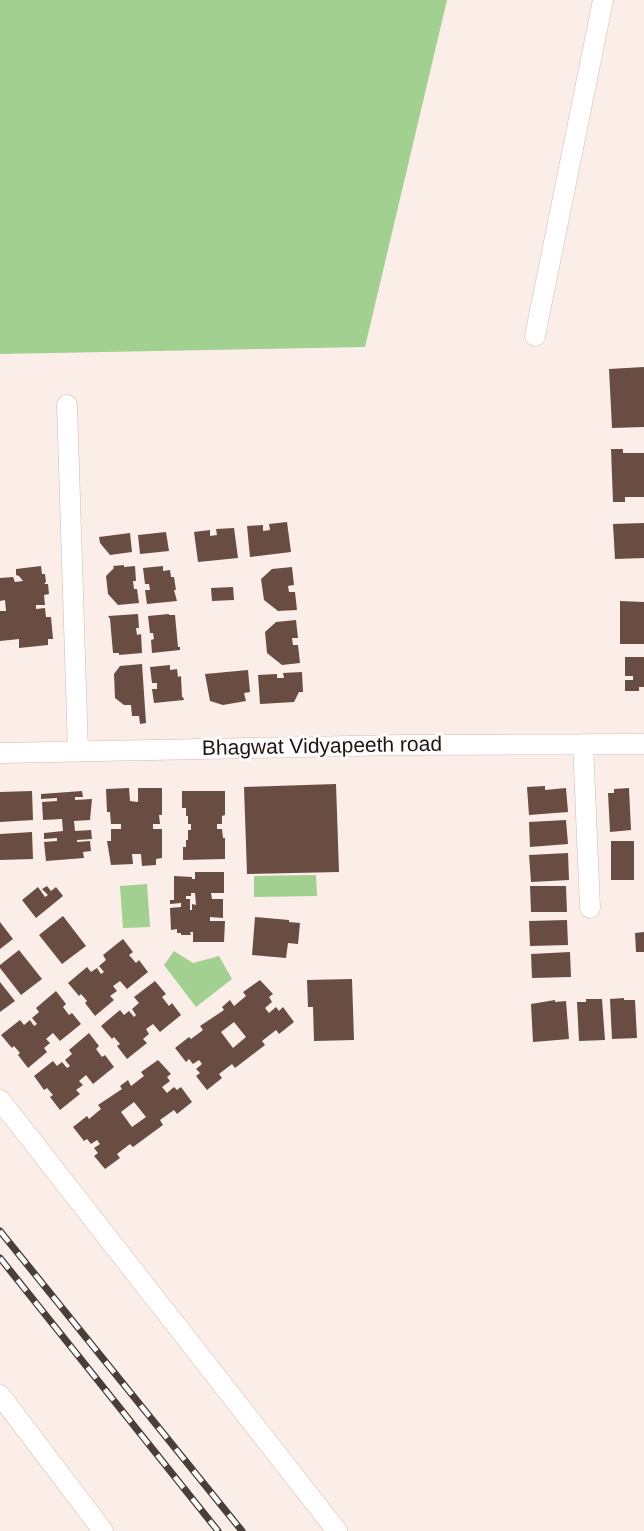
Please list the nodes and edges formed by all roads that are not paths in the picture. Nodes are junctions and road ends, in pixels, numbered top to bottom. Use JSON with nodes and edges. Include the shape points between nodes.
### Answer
{"nodes":[{"id":1,"x":603,"y":0,"type":"edge"},
{"id":2,"x":536,"y":336,"type":"dead end"},
{"id":3,"x":67,"y":405,"type":"dead end"},
{"id":4,"x":583,"y":744,"type":"junction"},
{"id":5,"x":644,"y":744,"type":"edge"},
{"id":6,"x":78,"y":751,"type":"junction"},
{"id":7,"x":0,"y":753,"type":"edge"},
{"id":8,"x":590,"y":908,"type":"dead end"},
{"id":9,"x":0,"y":1100,"type":"edge"},
{"id":10,"x":0,"y":1395,"type":"edge"},
{"id":11,"x":103,"y":1531,"type":"edge"},
{"id":12,"x":337,"y":1531,"type":"edge"}],
"edges":[{"from":1,"to":2,"type":"street"},
{"from":3,"to":6,"type":"street"},
{"from":4,"to":5,"type":"street","name":"Bhagwat Vidyapeeth road"},
{"from":4,"to":6,"type":"street","name":"Bhagwat Vidyapeeth road"},
{"from":4,"to":8,"type":"street"},
{"from":6,"to":7,"type":"street","name":"Bhagwat Vidyapeeth road"},
{"from":9,"to":12,"type":"street"},
{"from":10,"to":11,"type":"street"}]}
